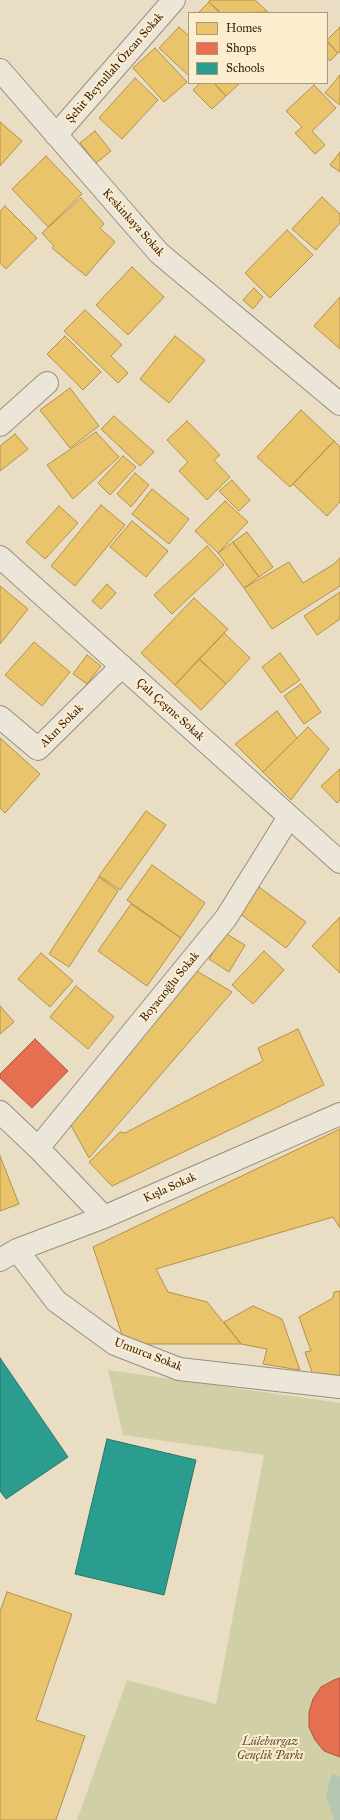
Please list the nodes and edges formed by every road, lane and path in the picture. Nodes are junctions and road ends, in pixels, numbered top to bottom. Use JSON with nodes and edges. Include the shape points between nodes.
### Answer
{"nodes":[{"id":1,"x":174,"y":0,"type":"edge"},
{"id":2,"x":0,"y":70,"type":"edge"},
{"id":3,"x":56,"y":135,"type":"junction"},
{"id":4,"x":47,"y":383,"type":"dead end"},
{"id":5,"x":340,"y":404,"type":"edge"},
{"id":6,"x":0,"y":425,"type":"edge"},
{"id":7,"x":0,"y":557,"type":"edge"},
{"id":8,"x":122,"y":666,"type":"junction"},
{"id":9,"x":0,"y":717,"type":"edge"},
{"id":10,"x":290,"y":817,"type":"junction"},
{"id":11,"x":340,"y":862,"type":"edge"},
{"id":12,"x":0,"y":1112,"type":"edge"},
{"id":13,"x":340,"y":1114,"type":"edge"},
{"id":14,"x":38,"y":1148,"type":"junction"},
{"id":15,"x":104,"y":1217,"type":"junction"},
{"id":16,"x":9,"y":1255,"type":"edge"},
{"id":17,"x":340,"y":1386,"type":"edge"}],
"edges":[{"from":1,"to":3,"type":"street","name":"Şehit Beytullah Özcan Sokak"},
{"from":2,"to":3,"type":"street","name":"Keskinkaya Sokak"},
{"from":3,"to":5,"type":"street","name":"Keskinkaya Sokak","via":[[159,253]]},
{"from":4,"to":6,"type":"street"},
{"from":7,"to":8,"type":"street","name":"Çalı Çeşme Sokak"},
{"from":8,"to":9,"type":"street","name":"Akın Sokak","via":[[38,749]]},
{"from":8,"to":10,"type":"street","name":"Çalı Çeşme Sokak"},
{"from":10,"to":11,"type":"street","name":"Çalı Çeşme Sokak"},
{"from":10,"to":14,"type":"street","name":"Boyacıoğlu Sokak","via":[[226,918]]},
{"from":12,"to":14,"type":"street"},
{"from":13,"to":15,"type":"street","name":"Kışla Sokak"},
{"from":14,"to":15,"type":"street"},
{"from":15,"to":16,"type":"street","name":"Kışla Sokak"},
{"from":16,"to":17,"type":"street","name":"Umurca Sokak","via":[[56,1301],[115,1344],[179,1369]]}]}
